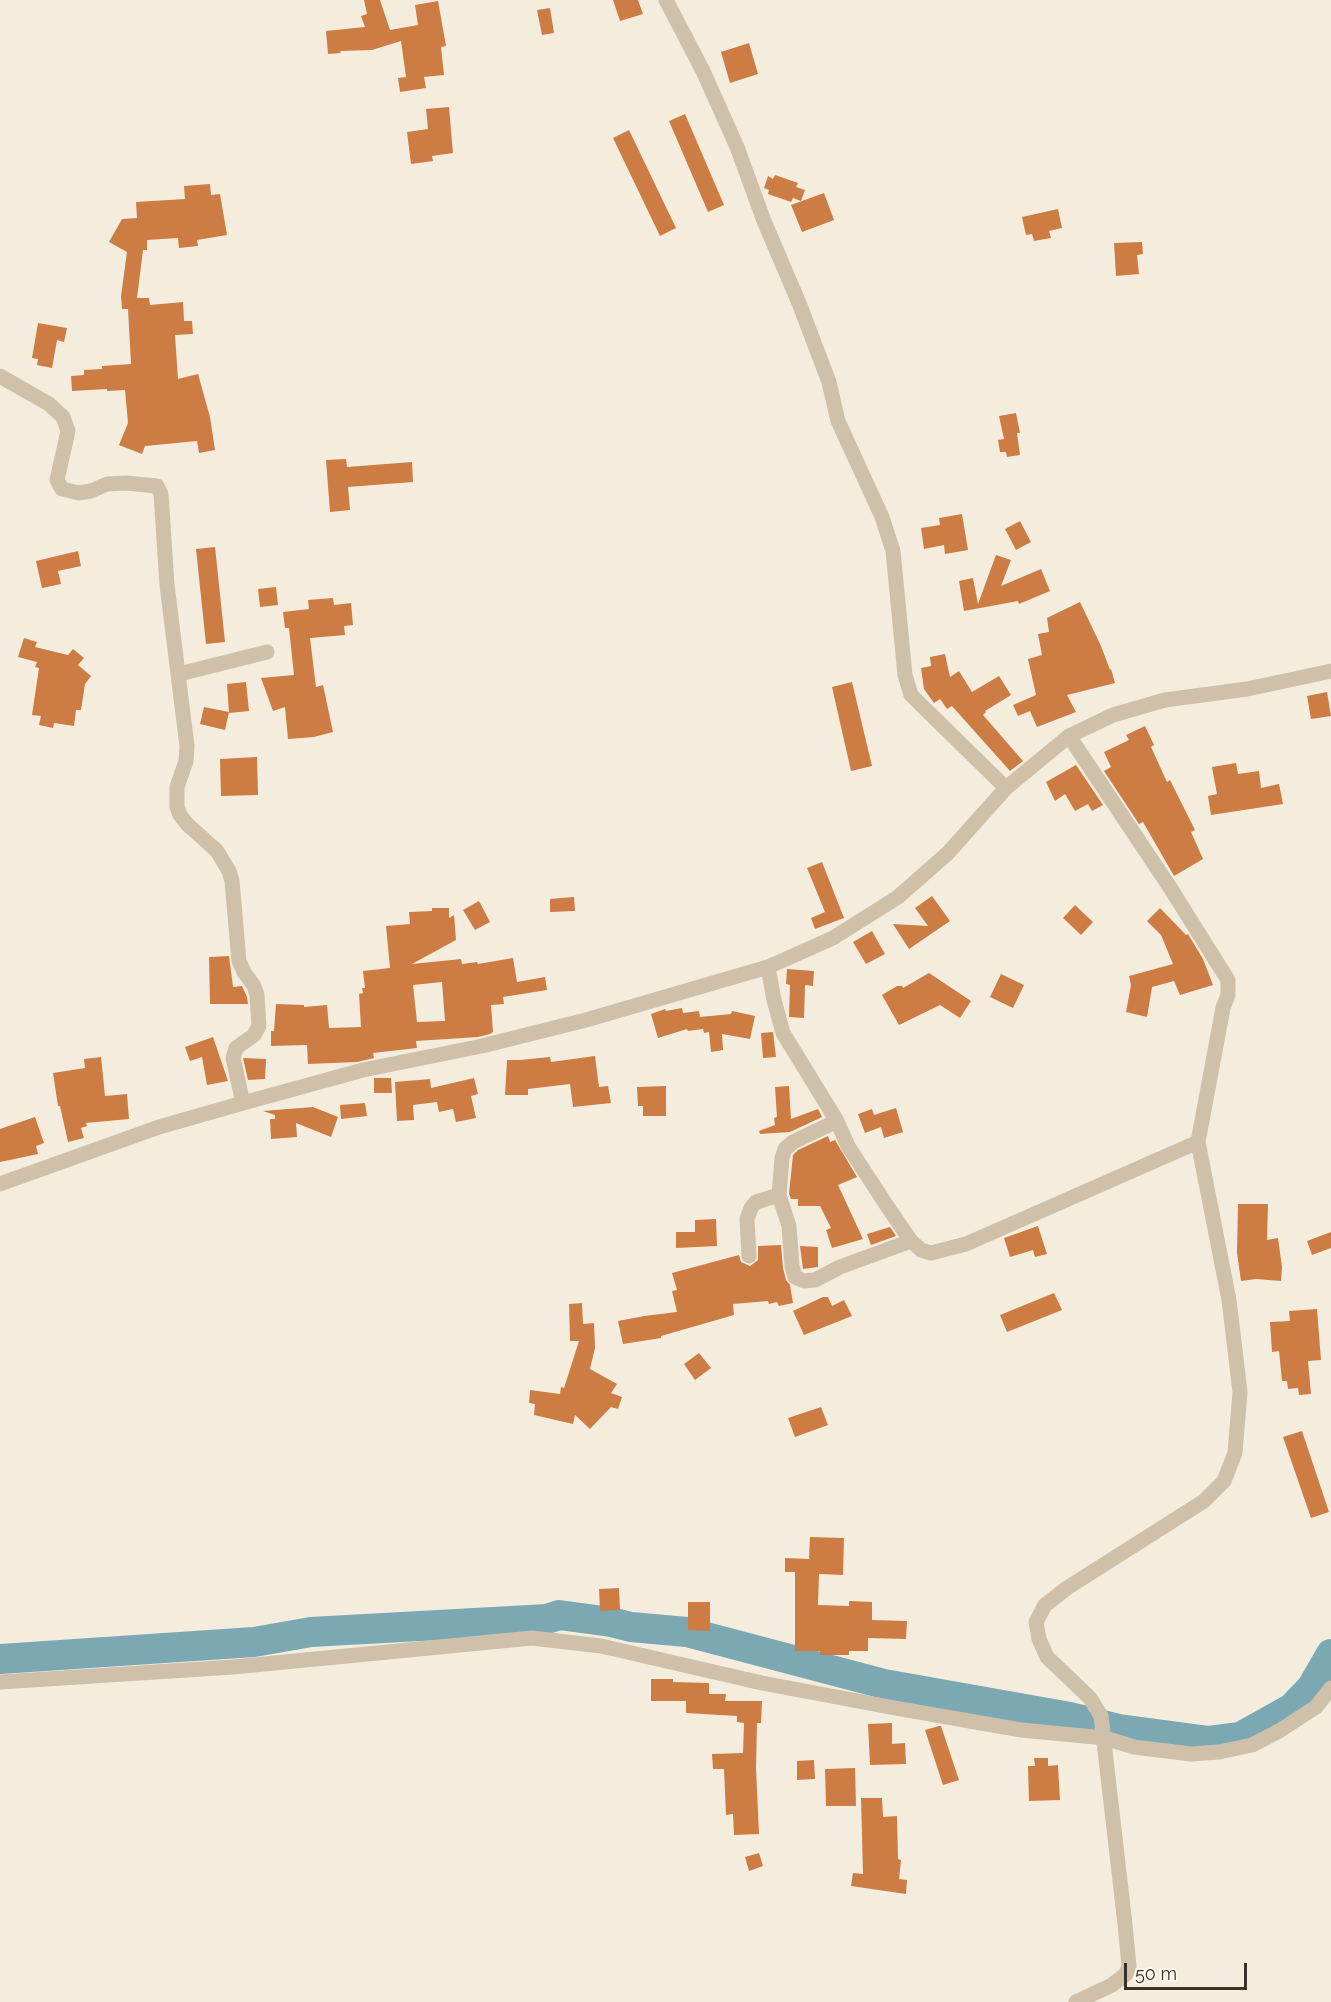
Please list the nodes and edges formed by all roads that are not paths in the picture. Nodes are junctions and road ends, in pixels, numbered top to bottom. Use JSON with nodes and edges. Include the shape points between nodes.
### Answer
{"nodes":[{"id":1,"x":666,"y":0,"type":"edge"},
{"id":2,"x":0,"y":376,"type":"edge"},
{"id":3,"x":267,"y":652,"type":"dead end"},
{"id":4,"x":1331,"y":671,"type":"edge"},
{"id":5,"x":180,"y":674,"type":"junction"},
{"id":6,"x":1069,"y":736,"type":"junction"},
{"id":7,"x":1006,"y":788,"type":"junction"},
{"id":8,"x":768,"y":967,"type":"junction"},
{"id":9,"x":243,"y":1102,"type":"junction"},
{"id":10,"x":837,"y":1121,"type":"junction"},
{"id":11,"x":1198,"y":1142,"type":"junction"},
{"id":12,"x":0,"y":1184,"type":"edge"},
{"id":13,"x":778,"y":1194,"type":"junction"},
{"id":14,"x":911,"y":1241,"type":"junction"},
{"id":15,"x":749,"y":1256,"type":"dead end"},
{"id":16,"x":0,"y":1682,"type":"edge"},
{"id":17,"x":1331,"y":1688,"type":"edge"},
{"id":18,"x":1103,"y":1728,"type":"junction"},
{"id":19,"x":1076,"y":2002,"type":"edge"}],
"edges":[{"from":1,"to":7,"type":"street","via":[[704,71],[737,147],[829,382],[838,421],[882,517],[893,551],[905,675],[911,695]]},
{"from":2,"to":5,"type":"street","via":[[49,404],[63,417],[68,431],[57,480],[62,489],[80,493],[106,484],[126,483],[160,489],[167,585]]},
{"from":3,"to":5,"type":"street"},
{"from":4,"to":6,"type":"street","via":[[1247,689],[1165,700],[1113,715]]},
{"from":5,"to":9,"type":"street","via":[[187,753],[177,787],[177,807],[187,824],[218,851],[229,871],[239,961],[257,995],[259,1026],[254,1035],[236,1048],[233,1058]]},
{"from":6,"to":7,"type":"street"},
{"from":6,"to":11,"type":"street","via":[[1228,980]]},
{"from":7,"to":8,"type":"street","via":[[948,852],[898,897],[833,938]]},
{"from":8,"to":9,"type":"street","via":[[586,1020],[363,1070]]},
{"from":8,"to":10,"type":"street","via":[[783,1033]]},
{"from":9,"to":12,"type":"street","via":[[159,1127]]},
{"from":10,"to":13,"type":"street","via":[[785,1149]]},
{"from":10,"to":14,"type":"street","via":[[848,1146]]},
{"from":11,"to":14,"type":"street","via":[[966,1244],[931,1253]]},
{"from":11,"to":18,"type":"street","via":[[1235,1344],[1240,1392],[1235,1453],[1224,1481],[1204,1502],[1067,1588],[1045,1605],[1036,1622],[1047,1657],[1090,1698]]},
{"from":13,"to":14,"type":"street","via":[[789,1226],[795,1277],[804,1281]]},
{"from":13,"to":15,"type":"street","via":[[756,1202],[751,1208],[747,1219]]},
{"from":16,"to":18,"type":"street","via":[[233,1667],[532,1638],[601,1646],[762,1683],[1021,1730]]},
{"from":17,"to":18,"type":"street","via":[[1316,1707],[1279,1731],[1252,1744],[1219,1752],[1191,1754],[1134,1747]]},
{"from":18,"to":19,"type":"street","via":[[1129,1966],[1126,1974],[1112,1985]]}]}
